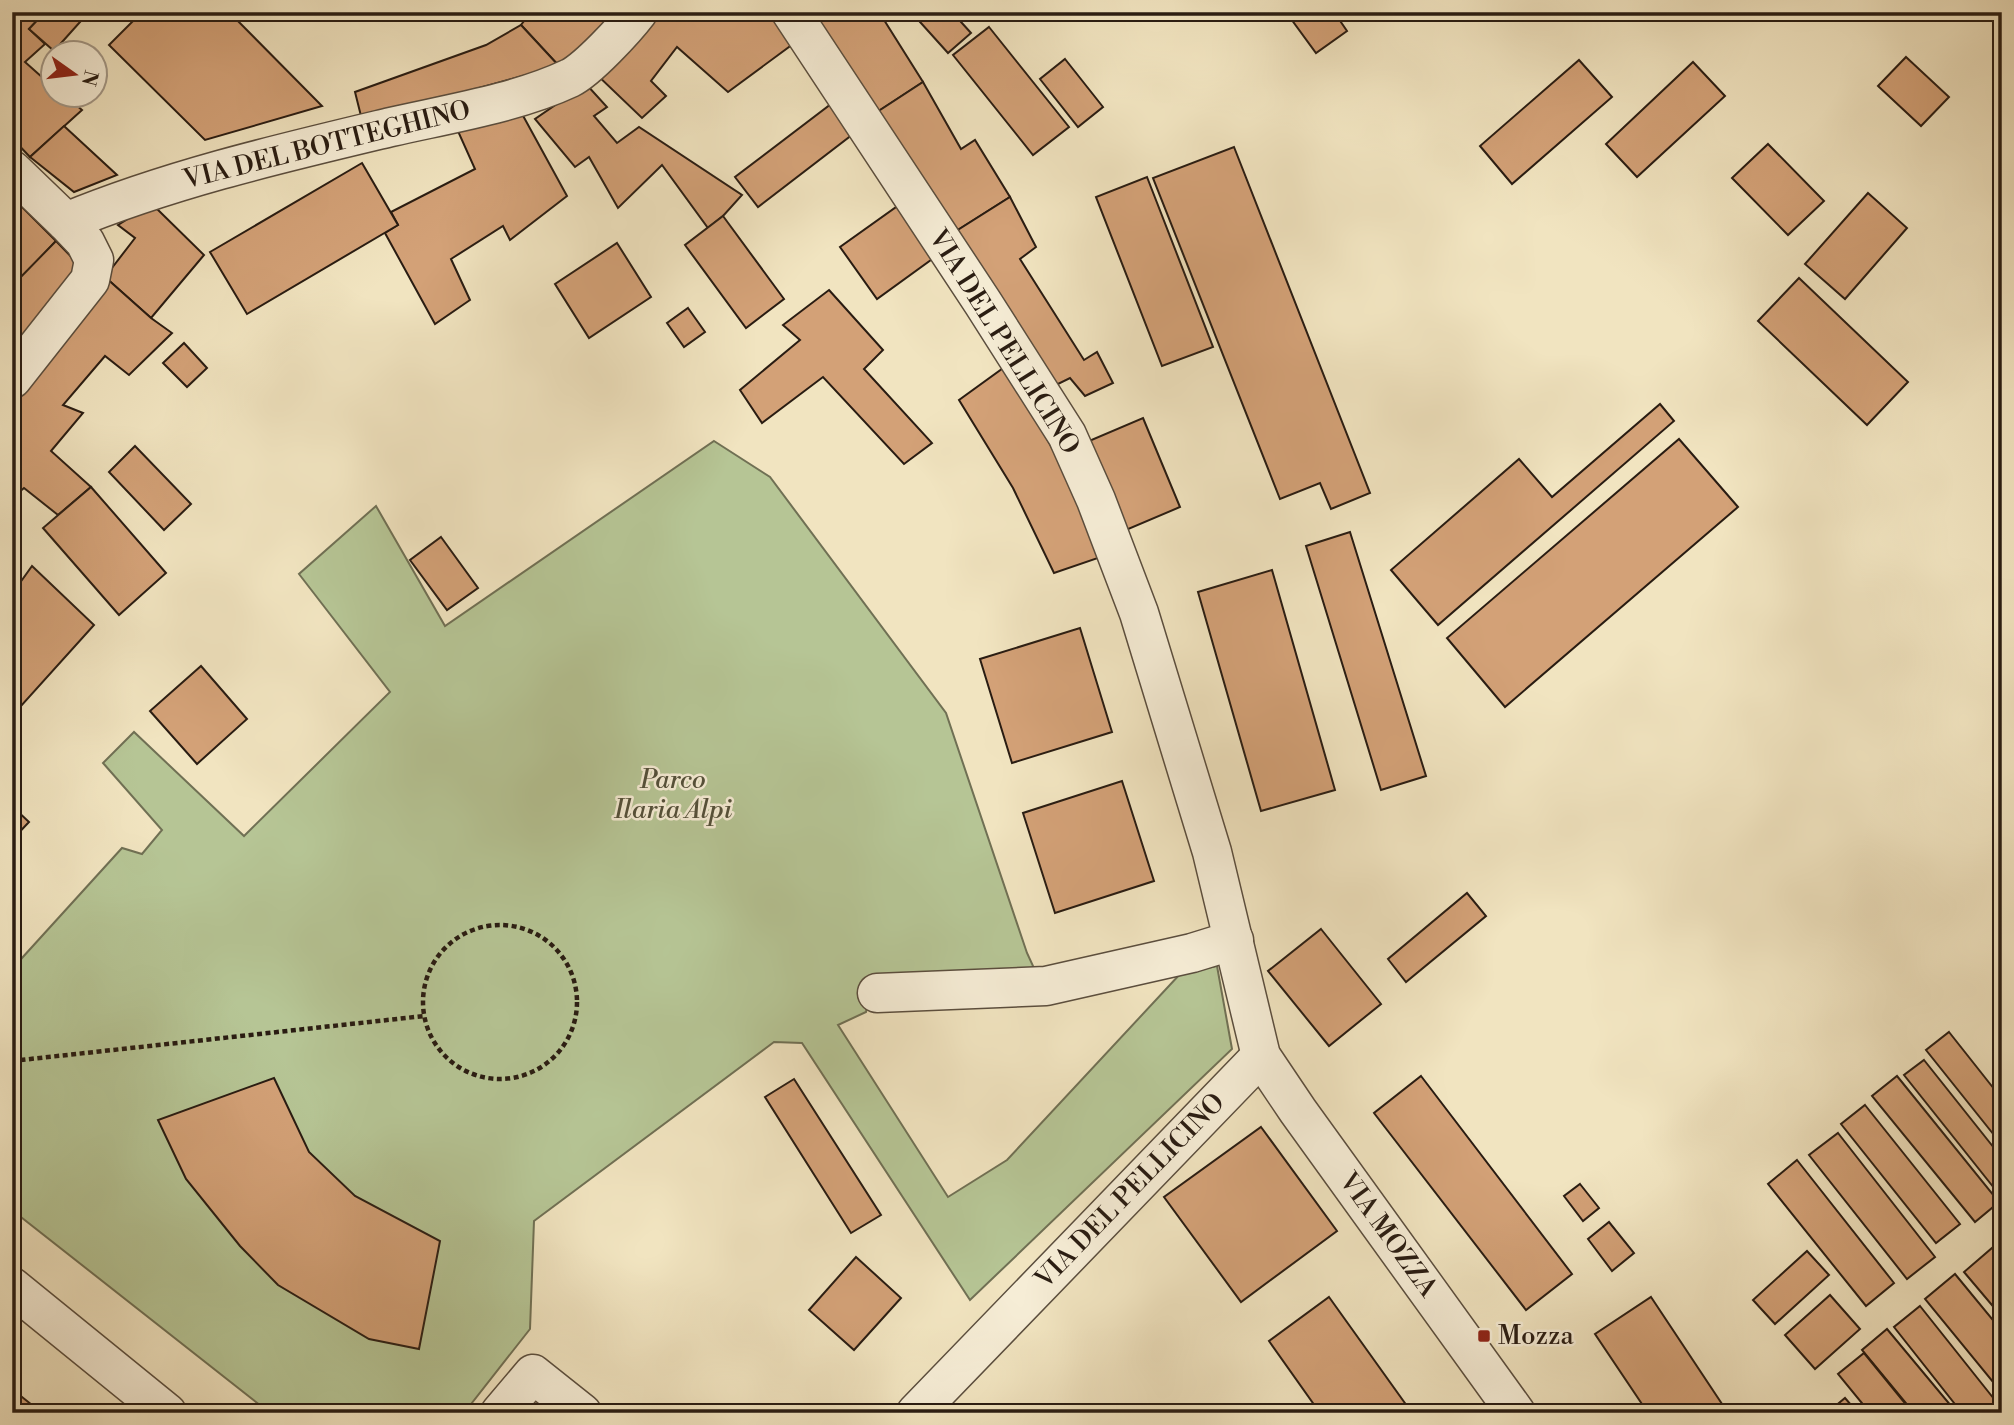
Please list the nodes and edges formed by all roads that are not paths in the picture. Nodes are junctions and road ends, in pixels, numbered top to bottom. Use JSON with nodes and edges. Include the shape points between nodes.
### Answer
{"nodes":[{"id":1,"x":638,"y":12,"type":"edge"},
{"id":2,"x":790,"y":12,"type":"edge"},
{"id":3,"x":12,"y":170,"type":"edge"},
{"id":4,"x":66,"y":222,"type":"junction"},
{"id":5,"x":12,"y":379,"type":"edge"},
{"id":6,"x":1234,"y":940,"type":"junction"},
{"id":7,"x":877,"y":993,"type":"dead end"},
{"id":8,"x":1261,"y":1056,"type":"junction"},
{"id":9,"x":12,"y":1287,"type":"edge"},
{"id":10,"x":167,"y":1413,"type":"edge"},
{"id":11,"x":500,"y":1413,"type":"edge"},
{"id":12,"x":582,"y":1413,"type":"edge"},
{"id":13,"x":916,"y":1413,"type":"edge"},
{"id":14,"x":1516,"y":1413,"type":"edge"}],
"edges":[{"from":1,"to":4,"type":"street","name":"VIA DEL BOTTEGHINO","via":[[572,77],[508,100],[194,177]]},
{"from":2,"to":6,"type":"street","name":"VIA DEL PELLICINO","via":[[1067,435],[1139,613]]},
{"from":3,"to":4,"type":"street"},
{"from":4,"to":5,"type":"street","via":[[94,260],[90,280]]},
{"from":6,"to":7,"type":"street","via":[[1046,986]]},
{"from":6,"to":8,"type":"street","name":"VIA DEL PELLICINO"},
{"from":8,"to":13,"type":"street","name":"VIA DEL PELLICINO"},
{"from":8,"to":14,"type":"street","name":"VIA MOZZA"},
{"from":9,"to":10,"type":"street"},
{"from":11,"to":12,"type":"street","via":[[533,1374]]}]}
